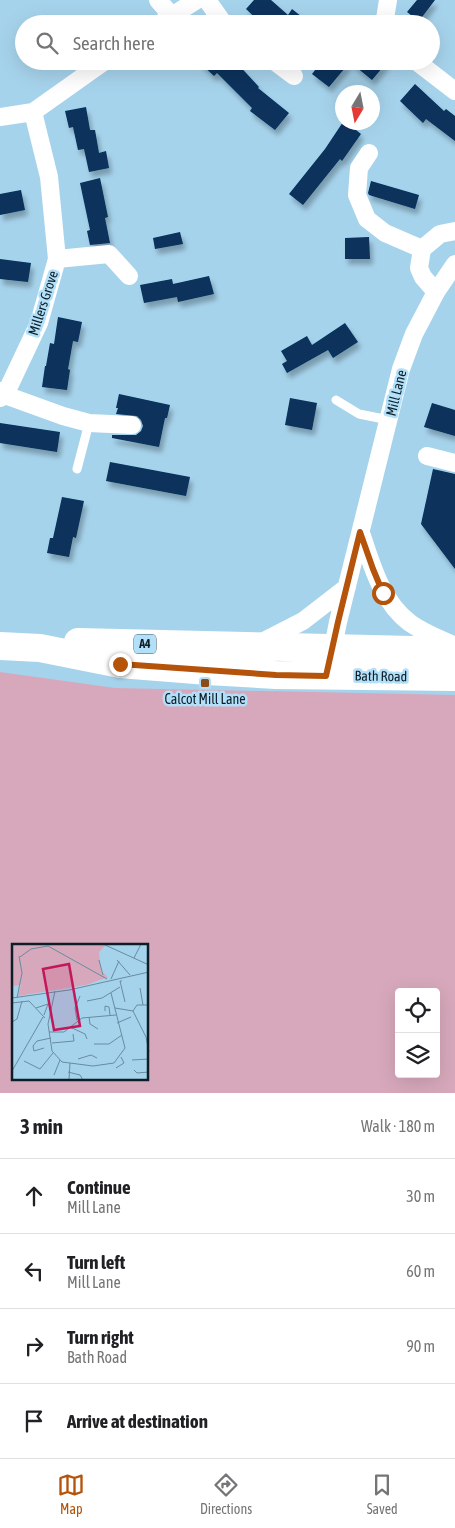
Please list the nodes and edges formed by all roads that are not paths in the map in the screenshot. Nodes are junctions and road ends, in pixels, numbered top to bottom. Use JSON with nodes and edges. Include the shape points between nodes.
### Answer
{"nodes":[{"id":1,"x":158,"y":0,"type":"edge"},
{"id":2,"x":197,"y":0,"type":"edge"},
{"id":3,"x":207,"y":0,"type":"edge"},
{"id":4,"x":388,"y":0,"type":"edge"},
{"id":5,"x":163,"y":15,"type":"edge"},
{"id":6,"x":173,"y":15,"type":"edge"},
{"id":7,"x":218,"y":15,"type":"edge"},
{"id":8,"x":386,"y":15,"type":"edge"},
{"id":9,"x":92,"y":70,"type":"edge"},
{"id":10,"x":286,"y":70,"type":"edge"},
{"id":11,"x":428,"y":70,"type":"edge"},
{"id":12,"x":294,"y":76,"type":"dead end"},
{"id":13,"x":455,"y":91,"type":"edge"},
{"id":14,"x":33,"y":112,"type":"junction"},
{"id":15,"x":0,"y":117,"type":"edge"},
{"id":16,"x":369,"y":153,"type":"dead end"},
{"id":17,"x":455,"y":231,"type":"edge"},
{"id":18,"x":422,"y":249,"type":"junction"},
{"id":19,"x":57,"y":259,"type":"junction"},
{"id":20,"x":455,"y":264,"type":"edge"},
{"id":21,"x":129,"y":276,"type":"dead end"},
{"id":22,"x":436,"y":292,"type":"junction"},
{"id":23,"x":2,"y":394,"type":"edge"},
{"id":24,"x":336,"y":400,"type":"dead end"},
{"id":25,"x":389,"y":420,"type":"junction"},
{"id":26,"x":89,"y":423,"type":"junction"},
{"id":27,"x":132,"y":425,"type":"dead end"},
{"id":28,"x":427,"y":456,"type":"dead end"},
{"id":29,"x":455,"y":463,"type":"edge"},
{"id":30,"x":77,"y":469,"type":"dead end"},
{"id":31,"x":360,"y":532,"type":"junction"},
{"id":32,"x":347,"y":587,"type":"junction"},
{"id":33,"x":0,"y":646,"type":"edge"},
{"id":34,"x":455,"y":646,"type":"edge"},
{"id":35,"x":250,"y":647,"type":"junction"},
{"id":36,"x":40,"y":648,"type":"junction"},
{"id":37,"x":332,"y":649,"type":"junction"},
{"id":38,"x":455,"y":652,"type":"edge"},
{"id":39,"x":326,"y":676,"type":"junction"},
{"id":40,"x":455,"y":678,"type":"edge"}],
"edges":[{"from":1,"to":5,"type":"street"},
{"from":2,"to":6,"type":"street"},
{"from":3,"to":7,"type":"street"},
{"from":4,"to":8,"type":"street"},
{"from":9,"to":14,"type":"street"},
{"from":10,"to":12,"type":"street"},
{"from":11,"to":13,"type":"street"},
{"from":14,"to":15,"type":"street"},
{"from":14,"to":19,"type":"street","name":"Millers Grove","via":[[49,177]]},
{"from":16,"to":18,"type":"street","via":[[359,168],[357,195],[368,219],[385,233]]},
{"from":17,"to":18,"type":"street","via":[[440,234]]},
{"from":18,"to":22,"type":"street","via":[[419,268]]},
{"from":19,"to":21,"type":"street","via":[[109,254]]},
{"from":19,"to":23,"type":"street","name":"Millers Grove","via":[[39,323]]},
{"from":20,"to":22,"type":"street","name":"Mill Lane"},
{"from":22,"to":25,"type":"street","name":"Mill Lane","via":[[414,334],[401,369]]},
{"from":23,"to":26,"type":"street"},
{"from":24,"to":25,"type":"lane","via":[[359,414]]},
{"from":25,"to":31,"type":"street","name":"Mill Lane"},
{"from":26,"to":27,"type":"street"},
{"from":26,"to":30,"type":"lane"},
{"from":28,"to":29,"type":"street"},
{"from":31,"to":32,"type":"street","name":"Mill Lane"},
{"from":31,"to":34,"type":"street","via":[[383,593],[400,615]]},
{"from":32,"to":35,"type":"street","via":[[303,620]]},
{"from":32,"to":37,"type":"street","name":"Mill Lane"},
{"from":33,"to":36,"type":"main road","name":"Bath Road","number":"A4"},
{"from":35,"to":36,"type":"main road","name":"Bath Road","number":"A4","via":[[76,642]]},
{"from":35,"to":37,"type":"main road","name":"Bath Road","number":"A4"},
{"from":36,"to":39,"type":"main road","name":"Bath Road","number":"A4","via":[[120,664]]},
{"from":37,"to":38,"type":"main road","name":"Bath Road","number":"A4"},
{"from":37,"to":39,"type":"street","name":"Mill Lane"},
{"from":39,"to":40,"type":"main road","name":"Bath Road","number":"A4"}]}
